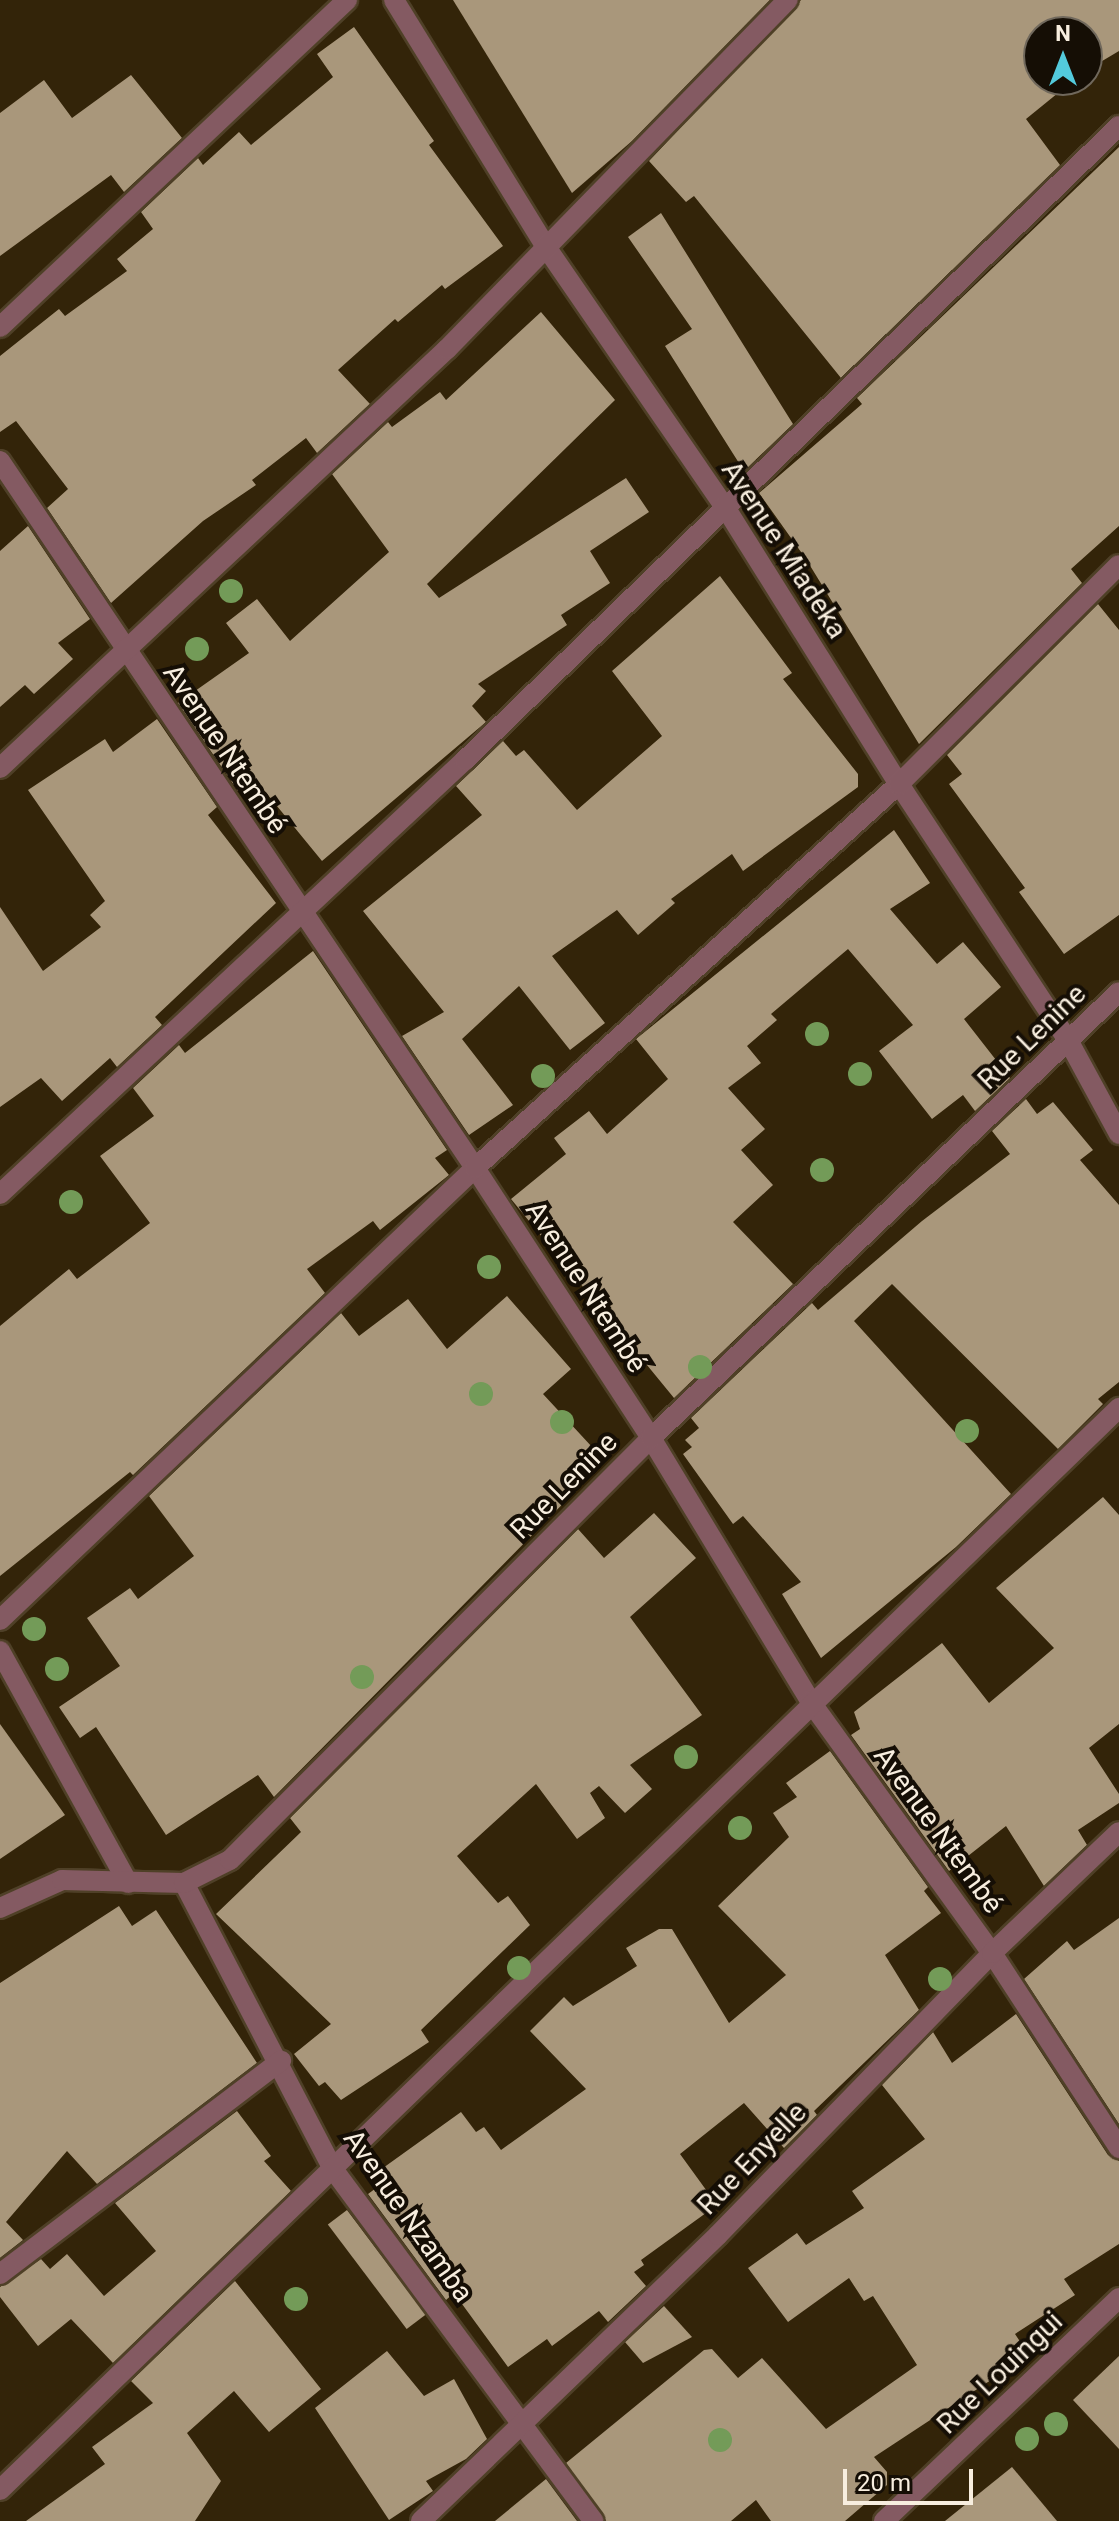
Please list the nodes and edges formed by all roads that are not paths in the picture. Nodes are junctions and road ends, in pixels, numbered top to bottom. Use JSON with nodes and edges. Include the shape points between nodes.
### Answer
{"nodes":[{"id":1,"x":347,"y":0,"type":"edge"},
{"id":2,"x":394,"y":0,"type":"edge"},
{"id":3,"x":788,"y":0,"type":"edge"},
{"id":4,"x":1119,"y":126,"type":"edge"},
{"id":5,"x":546,"y":247,"type":"junction"},
{"id":6,"x":0,"y":327,"type":"edge"},
{"id":7,"x":0,"y":461,"type":"edge"},
{"id":8,"x":725,"y":507,"type":"junction"},
{"id":9,"x":1119,"y":565,"type":"edge"},
{"id":10,"x":123,"y":649,"type":"junction"},
{"id":11,"x":0,"y":768,"type":"edge"},
{"id":12,"x":899,"y":784,"type":"junction"},
{"id":13,"x":302,"y":915,"type":"junction"},
{"id":14,"x":1119,"y":992,"type":"edge"},
{"id":15,"x":1068,"y":1040,"type":"junction"},
{"id":16,"x":1119,"y":1134,"type":"edge"},
{"id":17,"x":475,"y":1168,"type":"junction"},
{"id":18,"x":0,"y":1194,"type":"edge"},
{"id":19,"x":1119,"y":1408,"type":"edge"},
{"id":20,"x":651,"y":1438,"type":"junction"},
{"id":21,"x":0,"y":1620,"type":"edge"},
{"id":22,"x":0,"y":1651,"type":"edge"},
{"id":23,"x":810,"y":1701,"type":"junction"},
{"id":24,"x":1119,"y":1832,"type":"edge"},
{"id":25,"x":128,"y":1883,"type":"junction"},
{"id":26,"x":184,"y":1883,"type":"junction"},
{"id":27,"x":0,"y":1908,"type":"edge"},
{"id":28,"x":992,"y":1953,"type":"junction"},
{"id":29,"x":281,"y":2061,"type":"junction"},
{"id":30,"x":1119,"y":2148,"type":"edge"},
{"id":31,"x":333,"y":2169,"type":"junction"},
{"id":32,"x":0,"y":2274,"type":"edge"},
{"id":33,"x":1119,"y":2298,"type":"edge"},
{"id":34,"x":524,"y":2422,"type":"junction"},
{"id":35,"x":0,"y":2490,"type":"edge"},
{"id":36,"x":421,"y":2521,"type":"edge"},
{"id":37,"x":593,"y":2521,"type":"edge"},
{"id":38,"x":884,"y":2521,"type":"edge"}],
"edges":[{"from":1,"to":6,"type":"street"},
{"from":2,"to":5,"type":"street","name":"Avenue Miadeka"},
{"from":3,"to":5,"type":"street"},
{"from":4,"to":8,"type":"street"},
{"from":5,"to":8,"type":"street","name":"Avenue Miadeka"},
{"from":5,"to":10,"type":"street","via":[[447,349]]},
{"from":7,"to":10,"type":"street","name":"Avenue Ntembé"},
{"from":8,"to":12,"type":"street","name":"Avenue Miadeka"},
{"from":8,"to":13,"type":"street"},
{"from":9,"to":12,"type":"street"},
{"from":10,"to":11,"type":"street"},
{"from":10,"to":13,"type":"street","name":"Avenue Ntembé"},
{"from":12,"to":15,"type":"street","name":"Avenue Miadeka"},
{"from":12,"to":17,"type":"street"},
{"from":13,"to":17,"type":"street","name":"Avenue Ntembé"},
{"from":13,"to":18,"type":"street"},
{"from":14,"to":15,"type":"street","name":"Rue Lenine"},
{"from":15,"to":16,"type":"street","name":"Avenue Miadeka"},
{"from":15,"to":20,"type":"street","name":"Rue Lenine"},
{"from":17,"to":20,"type":"street","name":"Avenue Ntembé"},
{"from":17,"to":21,"type":"street"},
{"from":19,"to":23,"type":"street"},
{"from":20,"to":23,"type":"street","name":"Avenue Ntembé"},
{"from":20,"to":26,"type":"street","name":"Rue Lenine","via":[[230,1860]]},
{"from":22,"to":25,"type":"street"},
{"from":23,"to":28,"type":"street","name":"Avenue Ntembé"},
{"from":23,"to":31,"type":"street"},
{"from":24,"to":28,"type":"street","name":"Rue Enyelle"},
{"from":25,"to":26,"type":"street","name":"Rue Lenine"},
{"from":25,"to":27,"type":"street","name":"Rue Lenine","via":[[62,1880]]},
{"from":26,"to":29,"type":"street","name":"Avenue Nzamba"},
{"from":28,"to":30,"type":"street","name":"Avenue Ntembé"},
{"from":28,"to":34,"type":"street","name":"Rue Enyelle","via":[[718,2235]]},
{"from":29,"to":31,"type":"street","name":"Avenue Nzamba"},
{"from":29,"to":32,"type":"street"},
{"from":31,"to":34,"type":"street","name":"Avenue Nzamba"},
{"from":31,"to":35,"type":"street"},
{"from":33,"to":38,"type":"street","name":"Rue Louingui"},
{"from":34,"to":36,"type":"street","name":"Rue Enyelle"},
{"from":34,"to":37,"type":"street","name":"Avenue Nzamba"}]}
